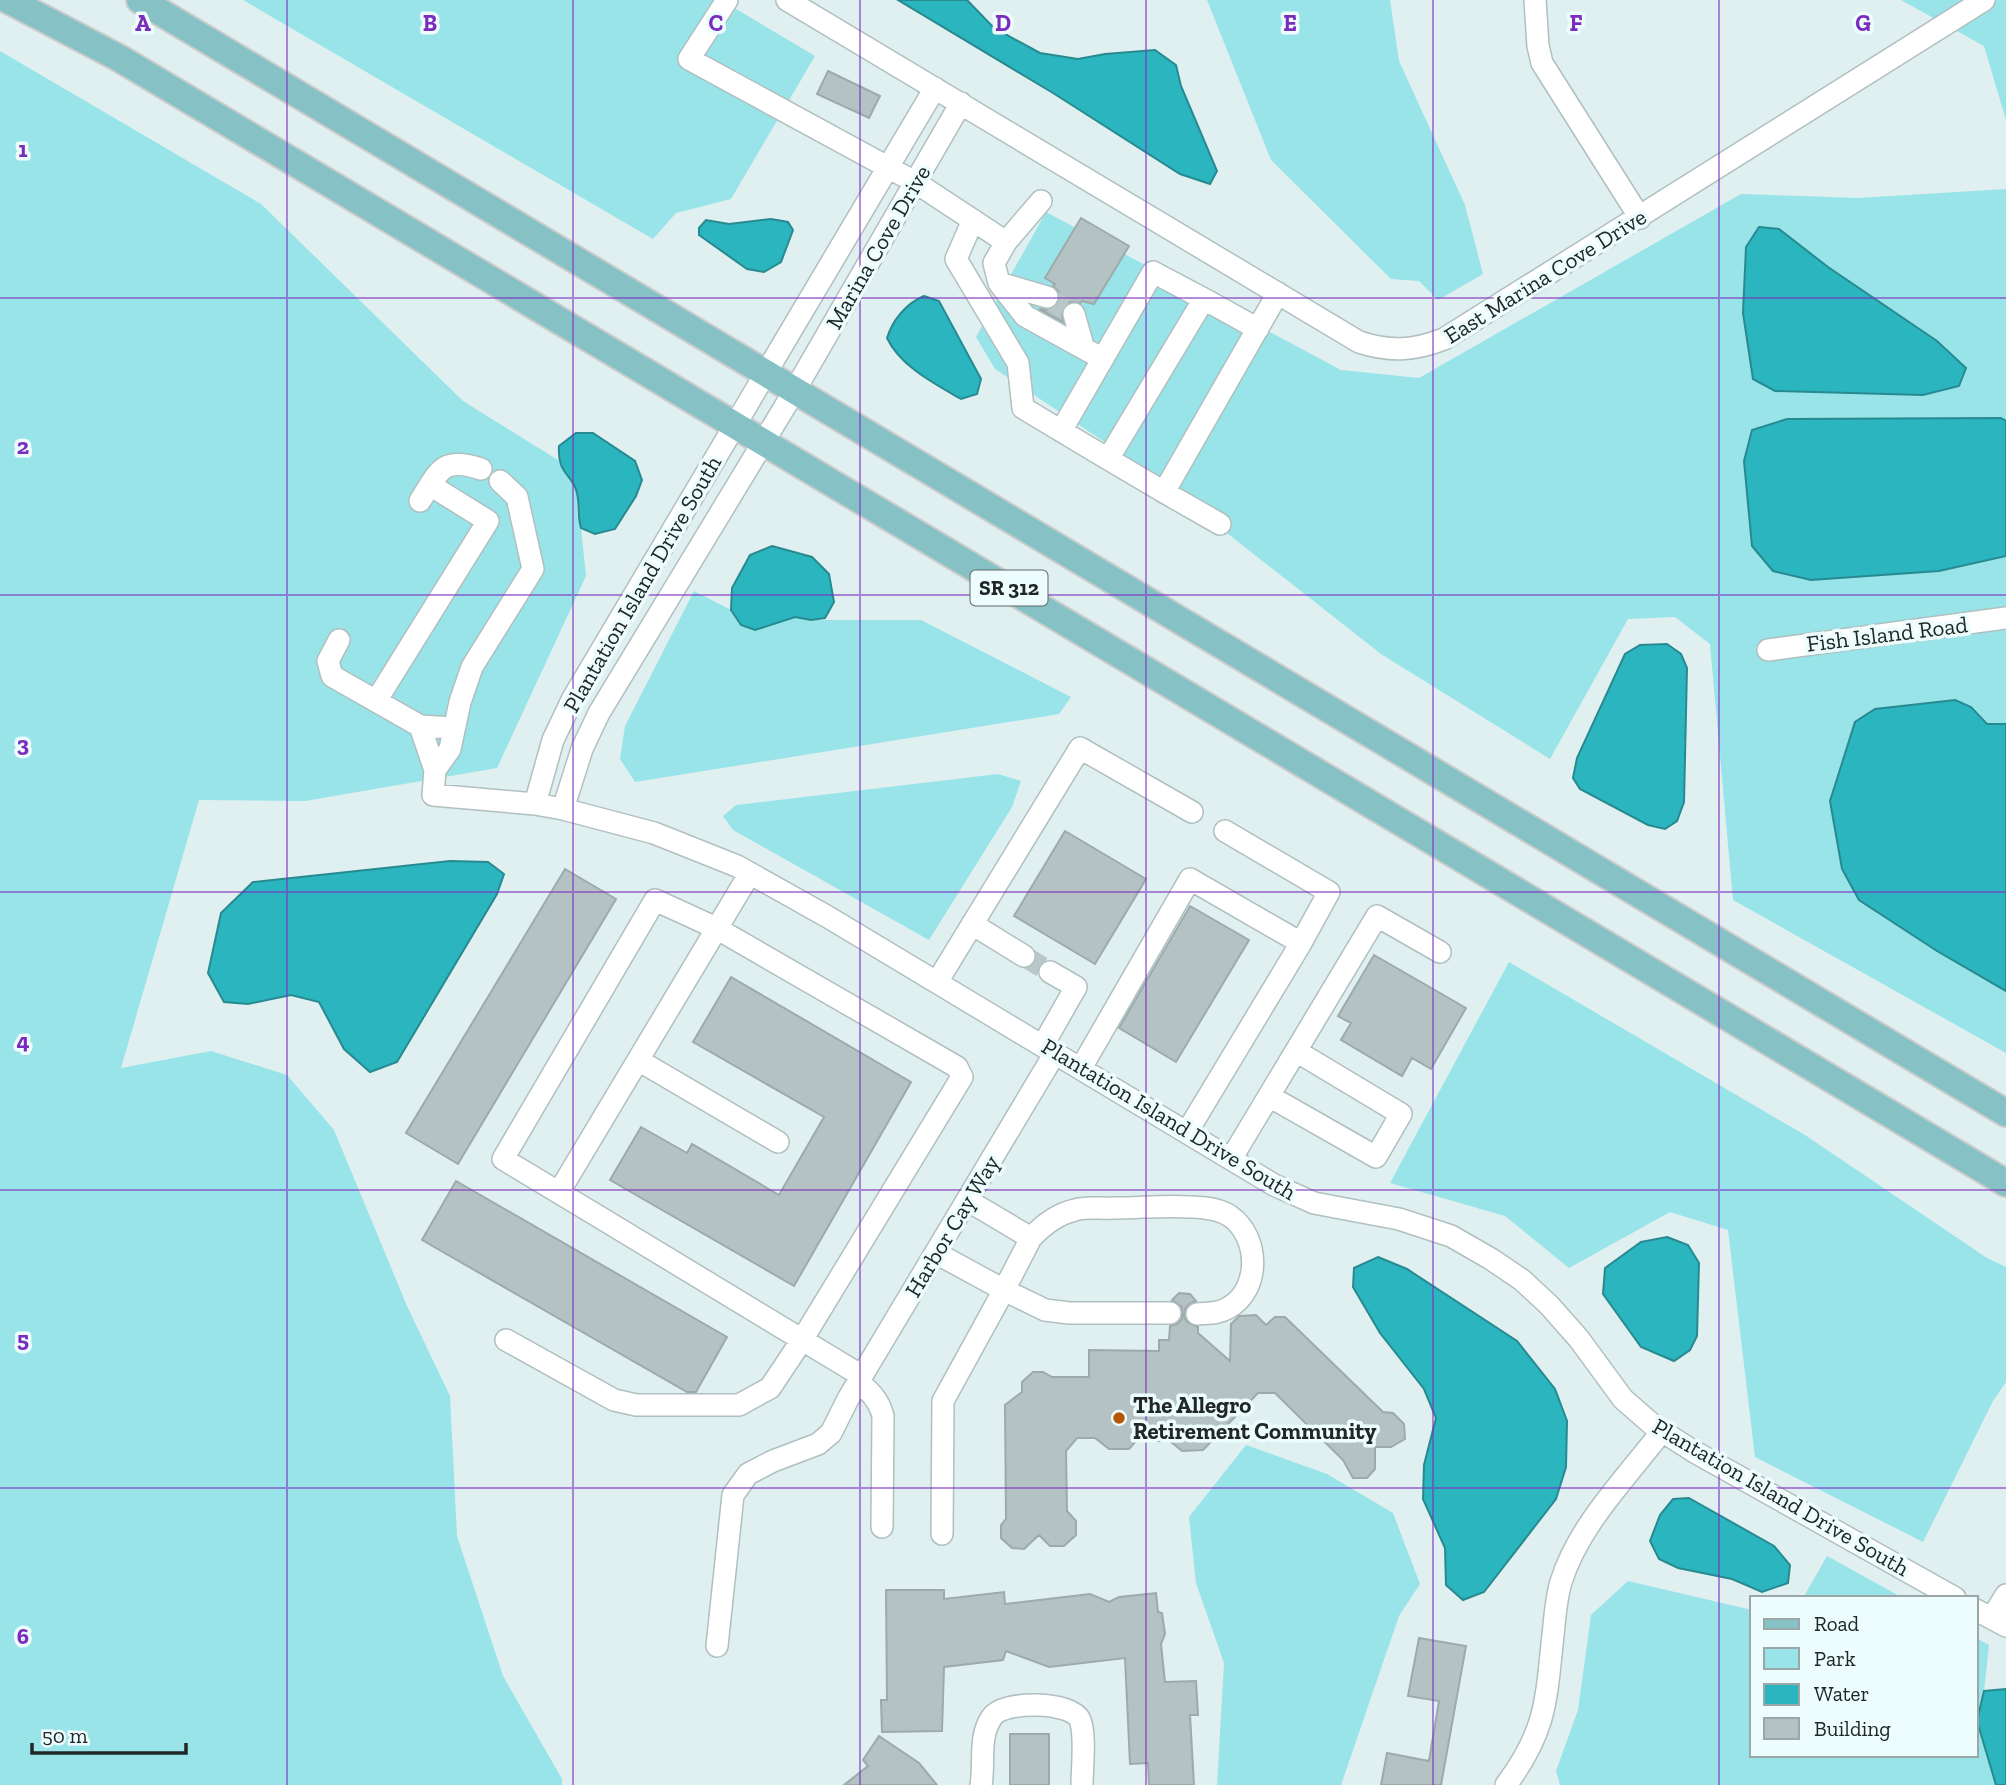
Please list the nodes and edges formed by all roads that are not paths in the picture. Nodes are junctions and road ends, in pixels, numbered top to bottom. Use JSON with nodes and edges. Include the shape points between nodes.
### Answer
{"nodes":[{"id":1,"x":8,"y":0,"type":"edge"},
{"id":2,"x":140,"y":0,"type":"edge"},
{"id":3,"x":727,"y":0,"type":"edge"},
{"id":4,"x":787,"y":0,"type":"edge"},
{"id":5,"x":1535,"y":0,"type":"edge"},
{"id":6,"x":1984,"y":0,"type":"edge"},
{"id":7,"x":948,"y":96,"type":"junction"},
{"id":8,"x":888,"y":168,"type":"junction"},
{"id":9,"x":915,"y":183,"type":"junction"},
{"id":10,"x":1041,"y":201,"type":"dead end"},
{"id":11,"x":1640,"y":218,"type":"junction"},
{"id":12,"x":973,"y":220,"type":"junction"},
{"id":13,"x":1006,"y":242,"type":"junction"},
{"id":14,"x":999,"y":283,"type":"junction"},
{"id":15,"x":1278,"y":293,"type":"junction"},
{"id":16,"x":1047,"y":297,"type":"tunnel mouth"},
{"id":17,"x":1204,"y":299,"type":"junction"},
{"id":18,"x":1074,"y":314,"type":"tunnel mouth"},
{"id":19,"x":1258,"y":329,"type":"junction"},
{"id":20,"x":1083,"y":346,"type":"junction"},
{"id":21,"x":1103,"y":359,"type":"junction"},
{"id":22,"x":766,"y":373,"type":"junction"},
{"id":23,"x":795,"y":390,"type":"junction"},
{"id":24,"x":735,"y":425,"type":"junction"},
{"id":25,"x":1061,"y":431,"type":"junction"},
{"id":26,"x":764,"y":442,"type":"junction"},
{"id":27,"x":1108,"y":459,"type":"junction"},
{"id":28,"x":481,"y":469,"type":"dead end"},
{"id":29,"x":500,"y":481,"type":"dead end"},
{"id":30,"x":1164,"y":492,"type":"junction"},
{"id":31,"x":1220,"y":524,"type":"dead end"},
{"id":32,"x":2006,"y":618,"type":"edge"},
{"id":33,"x":338,"y":640,"type":"dead end"},
{"id":34,"x":1768,"y":650,"type":"dead end"},
{"id":35,"x":376,"y":701,"type":"junction"},
{"id":36,"x":420,"y":726,"type":"junction"},
{"id":37,"x":454,"y":729,"type":"junction"},
{"id":38,"x":435,"y":770,"type":"junction"},
{"id":39,"x":535,"y":804,"type":"junction"},
{"id":40,"x":563,"y":809,"type":"junction"},
{"id":41,"x":1192,"y":813,"type":"dead end"},
{"id":42,"x":1225,"y":831,"type":"dead end"},
{"id":43,"x":750,"y":873,"type":"junction"},
{"id":44,"x":972,"y":924,"type":"junction"},
{"id":45,"x":716,"y":928,"type":"junction"},
{"id":46,"x":1300,"y":943,"type":"junction"},
{"id":47,"x":1440,"y":953,"type":"dead end"},
{"id":48,"x":1024,"y":956,"type":"tunnel mouth"},
{"id":49,"x":1050,"y":972,"type":"tunnel mouth"},
{"id":50,"x":937,"y":982,"type":"junction"},
{"id":51,"x":1049,"y":1049,"type":"junction"},
{"id":52,"x":1296,"y":1051,"type":"junction"},
{"id":53,"x":638,"y":1060,"type":"junction"},
{"id":54,"x":1081,"y":1068,"type":"junction"},
{"id":55,"x":1269,"y":1096,"type":"junction"},
{"id":56,"x":2006,"y":1113,"type":"edge"},
{"id":57,"x":1187,"y":1132,"type":"junction"},
{"id":58,"x":778,"y":1142,"type":"dead end"},
{"id":59,"x":1231,"y":1159,"type":"junction"},
{"id":60,"x":2006,"y":1183,"type":"edge"},
{"id":61,"x":559,"y":1192,"type":"junction"},
{"id":62,"x":967,"y":1200,"type":"junction"},
{"id":63,"x":1031,"y":1238,"type":"junction"},
{"id":64,"x":936,"y":1253,"type":"junction"},
{"id":65,"x":1004,"y":1290,"type":"junction"},
{"id":66,"x":1170,"y":1313,"type":"dead end"},
{"id":67,"x":1197,"y":1314,"type":"dead end"},
{"id":68,"x":506,"y":1340,"type":"dead end"},
{"id":69,"x":802,"y":1340,"type":"junction"},
{"id":70,"x":856,"y":1386,"type":"junction"},
{"id":71,"x":1662,"y":1431,"type":"junction"},
{"id":72,"x":882,"y":1527,"type":"dead end"},
{"id":73,"x":942,"y":1534,"type":"dead end"},
{"id":74,"x":2006,"y":1595,"type":"edge"},
{"id":75,"x":1951,"y":1596,"type":"edge"},
{"id":76,"x":1991,"y":1618,"type":"edge"},
{"id":77,"x":717,"y":1646,"type":"dead end"},
{"id":78,"x":981,"y":1785,"type":"edge"},
{"id":79,"x":1082,"y":1785,"type":"edge"},
{"id":80,"x":1506,"y":1785,"type":"edge"}],
"edges":[{"from":1,"to":24,"type":"main road","number":"SR 312","via":[[119,58]]},
{"from":2,"to":22,"type":"main road","number":"SR 312"},
{"from":3,"to":8,"type":"street","via":[[690,59]]},
{"from":4,"to":7,"type":"street","name":"East Marina Cove Drive"},
{"from":5,"to":11,"type":"street","via":[[1542,63]]},
{"from":6,"to":11,"type":"street","name":"East Marina Cove Drive"},
{"from":7,"to":8,"type":"street","name":"Marina Cove Drive"},
{"from":7,"to":9,"type":"street","name":"Marina Cove Drive"},
{"from":7,"to":15,"type":"street","name":"East Marina Cove Drive"},
{"from":8,"to":9,"type":"street"},
{"from":8,"to":22,"type":"street","name":"Marina Cove Drive"},
{"from":9,"to":12,"type":"street"},
{"from":9,"to":23,"type":"street","name":"Marina Cove Drive"},
{"from":10,"to":13,"type":"street"},
{"from":11,"to":15,"type":"street","name":"East Marina Cove Drive","via":[[1423,348],[1401,351],[1359,342]]},
{"from":12,"to":13,"type":"street"},
{"from":12,"to":25,"type":"street","via":[[956,259],[1018,363],[1023,408]]},
{"from":13,"to":14,"type":"street","via":[[994,263]]},
{"from":14,"to":16,"type":"street"},
{"from":14,"to":20,"type":"street","via":[[1025,316]]},
{"from":15,"to":19,"type":"street"},
{"from":17,"to":19,"type":"street"},
{"from":17,"to":21,"type":"street","via":[[1153,272]]},
{"from":17,"to":27,"type":"street"},
{"from":18,"to":20,"type":"street"},
{"from":19,"to":30,"type":"street"},
{"from":20,"to":21,"type":"street"},
{"from":21,"to":25,"type":"street"},
{"from":22,"to":23,"type":"main road","number":"SR 312"},
{"from":22,"to":24,"type":"street","name":"Plantation Island Drive South"},
{"from":23,"to":26,"type":"street","name":"Plantation Island Drive South"},
{"from":23,"to":56,"type":"main road","number":"SR 312"},
{"from":24,"to":26,"type":"main road","number":"SR 312"},
{"from":24,"to":39,"type":"street","name":"Plantation Island Drive South","via":[[573,698],[553,740]]},
{"from":25,"to":27,"type":"street"},
{"from":26,"to":40,"type":"street","name":"Plantation Island Drive South","via":[[599,713]]},
{"from":26,"to":60,"type":"main road","number":"SR 312"},
{"from":27,"to":30,"type":"street"},
{"from":28,"to":35,"type":"street","via":[[450,463],[425,493],[488,521]]},
{"from":29,"to":37,"type":"street","via":[[517,497],[533,569],[472,667]]},
{"from":30,"to":31,"type":"street"},
{"from":32,"to":34,"type":"street","name":"Fish Island Road"},
{"from":33,"to":35,"type":"street","via":[[328,661],[332,676]]},
{"from":35,"to":36,"type":"street"},
{"from":36,"to":37,"type":"street"},
{"from":36,"to":38,"type":"street"},
{"from":37,"to":38,"type":"street","via":[[450,749]]},
{"from":38,"to":39,"type":"street","name":"Plantation Island Drive South","via":[[433,795]]},
{"from":39,"to":40,"type":"street","name":"Plantation Island Drive South"},
{"from":40,"to":43,"type":"street","name":"Plantation Island Drive South","via":[[654,833]]},
{"from":41,"to":44,"type":"street","via":[[1080,748]]},
{"from":42,"to":46,"type":"street","via":[[1329,892]]},
{"from":43,"to":45,"type":"street"},
{"from":43,"to":50,"type":"street","name":"Plantation Island Drive South"},
{"from":44,"to":48,"type":"street"},
{"from":44,"to":50,"type":"street"},
{"from":45,"to":53,"type":"street"},
{"from":45,"to":61,"type":"street","via":[[655,900],[503,1159]]},
{"from":45,"to":69,"type":"street","via":[[957,1067],[961,1077]]},
{"from":46,"to":54,"type":"street","via":[[1190,879]]},
{"from":46,"to":57,"type":"street"},
{"from":47,"to":52,"type":"street","via":[[1377,916]]},
{"from":49,"to":51,"type":"street","name":"Harbor Cay Way","via":[[1076,988]]},
{"from":50,"to":51,"type":"street","name":"Plantation Island Drive South"},
{"from":51,"to":54,"type":"street","name":"Plantation Island Drive South"},
{"from":51,"to":62,"type":"street","name":"Harbor Cay Way"},
{"from":52,"to":55,"type":"street"},
{"from":52,"to":55,"type":"street","via":[[1401,1114],[1376,1157]]},
{"from":53,"to":58,"type":"street"},
{"from":53,"to":61,"type":"street"},
{"from":54,"to":57,"type":"street","name":"Plantation Island Drive South"},
{"from":55,"to":59,"type":"street"},
{"from":57,"to":59,"type":"street","name":"Plantation Island Drive South"},
{"from":59,"to":71,"type":"street","name":"Plantation Island Drive South","via":[[1314,1203],[1399,1219],[1451,1236],[1491,1259],[1549,1305],[1623,1399]]},
{"from":61,"to":69,"type":"street"},
{"from":62,"to":63,"type":"street"},
{"from":62,"to":64,"type":"street","name":"Harbor Cay Way"},
{"from":63,"to":65,"type":"street"},
{"from":63,"to":67,"type":"street","via":[[1041,1227],[1077,1209],[1220,1211],[1243,1230],[1252,1254],[1252,1273],[1241,1299],[1217,1313]]},
{"from":64,"to":65,"type":"street"},
{"from":64,"to":70,"type":"street","name":"Harbor Cay Way"},
{"from":65,"to":66,"type":"street","via":[[1045,1310]]},
{"from":65,"to":73,"type":"street","via":[[943,1401]]},
{"from":68,"to":69,"type":"street","via":[[614,1400],[636,1405],[739,1405],[770,1388]]},
{"from":69,"to":70,"type":"street"},
{"from":70,"to":72,"type":"street","via":[[873,1394],[883,1416]]},
{"from":70,"to":77,"type":"street","name":"Harbor Cay Way","via":[[831,1433],[817,1444],[748,1474],[733,1495]]},
{"from":71,"to":75,"type":"street","name":"Plantation Island Drive South"},
{"from":71,"to":80,"type":"street","via":[[1571,1553],[1560,1584],[1540,1728]]},
{"from":74,"to":76,"type":"street"},
{"from":78,"to":79,"type":"street","via":[[987,1727],[993,1715],[1011,1706],[1066,1708],[1075,1713],[1082,1731]]}]}
